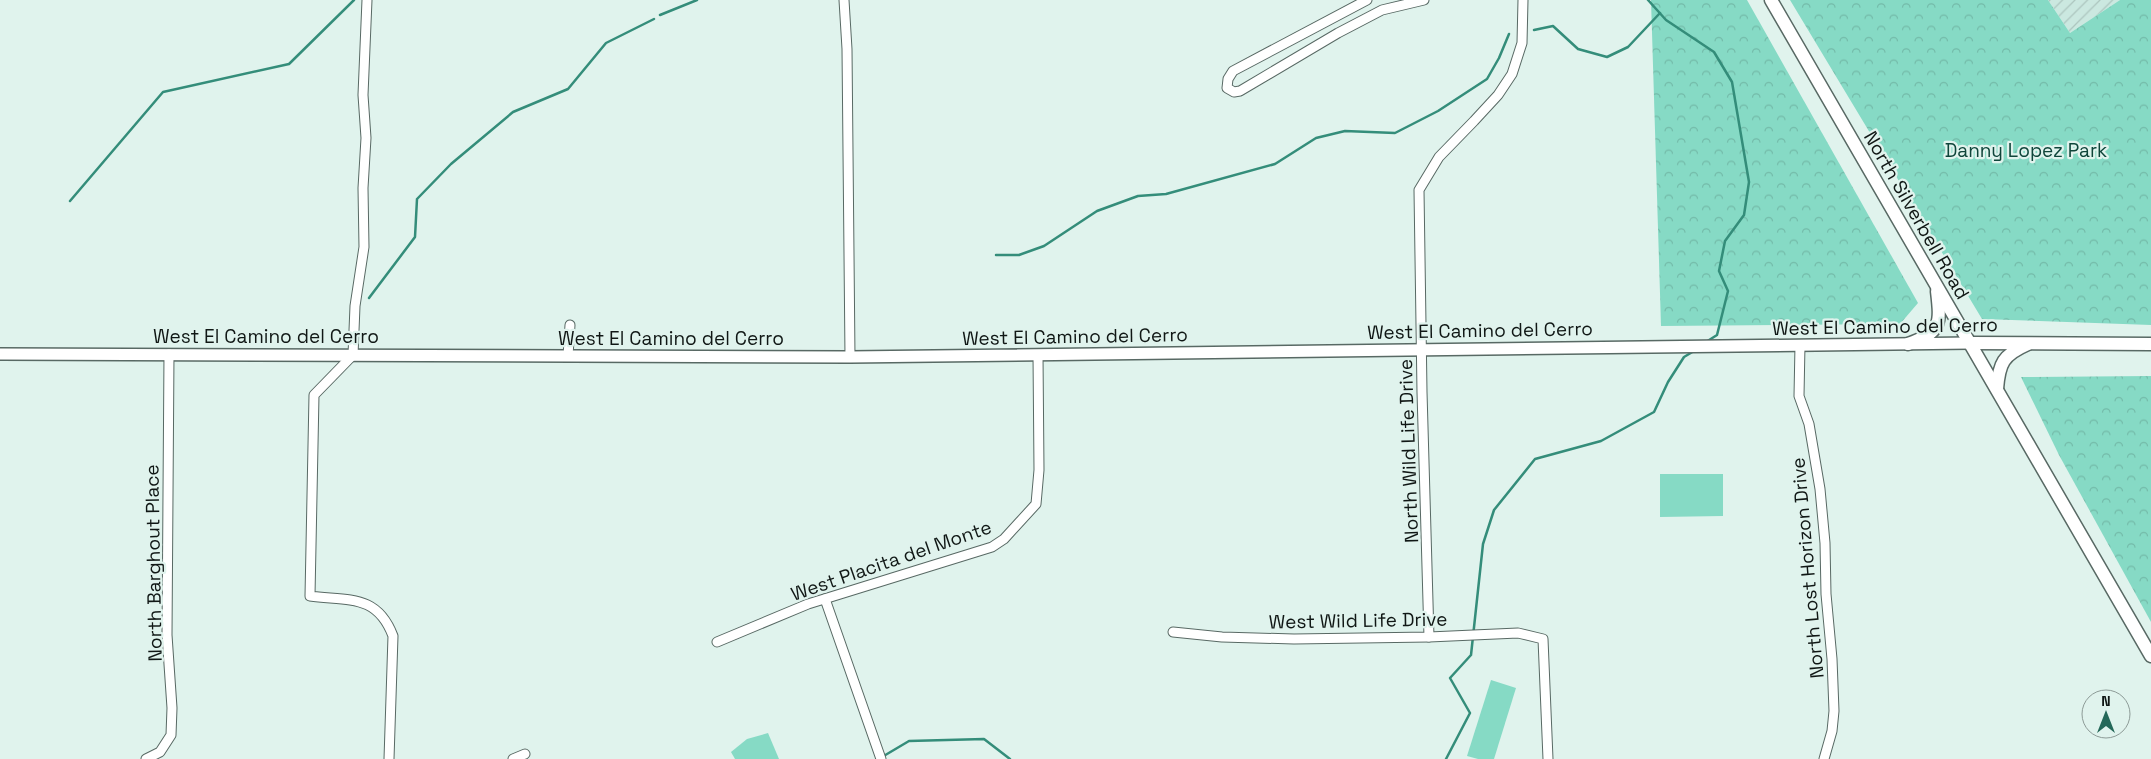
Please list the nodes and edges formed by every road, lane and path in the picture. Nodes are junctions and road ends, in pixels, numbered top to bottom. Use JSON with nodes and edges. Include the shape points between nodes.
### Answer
{"nodes":[{"id":1,"x":367,"y":0,"type":"edge"},
{"id":2,"x":844,"y":0,"type":"edge"},
{"id":3,"x":1367,"y":0,"type":"edge"},
{"id":4,"x":1424,"y":0,"type":"edge"},
{"id":5,"x":1523,"y":0,"type":"edge"},
{"id":6,"x":1771,"y":0,"type":"edge"},
{"id":7,"x":1936,"y":284,"type":"junction"},
{"id":8,"x":570,"y":325,"type":"dead end"},
{"id":9,"x":1970,"y":343,"type":"junction"},
{"id":10,"x":2030,"y":343,"type":"junction"},
{"id":11,"x":1908,"y":344,"type":"junction"},
{"id":12,"x":2151,"y":344,"type":"edge"},
{"id":13,"x":1800,"y":345,"type":"junction"},
{"id":14,"x":1421,"y":349,"type":"junction"},
{"id":15,"x":0,"y":354,"type":"edge"},
{"id":16,"x":169,"y":354,"type":"junction"},
{"id":17,"x":353,"y":355,"type":"junction"},
{"id":18,"x":1038,"y":355,"type":"junction"},
{"id":19,"x":568,"y":356,"type":"junction"},
{"id":20,"x":850,"y":358,"type":"junction"},
{"id":21,"x":1997,"y":390,"type":"junction"},
{"id":22,"x":824,"y":599,"type":"junction"},
{"id":23,"x":1173,"y":632,"type":"dead end"},
{"id":24,"x":1429,"y":637,"type":"junction"},
{"id":25,"x":717,"y":642,"type":"dead end"},
{"id":26,"x":2151,"y":656,"type":"edge"},
{"id":27,"x":525,"y":754,"type":"dead end"},
{"id":28,"x":146,"y":759,"type":"edge"},
{"id":29,"x":389,"y":759,"type":"edge"},
{"id":30,"x":513,"y":759,"type":"edge"},
{"id":31,"x":881,"y":759,"type":"edge"},
{"id":32,"x":1548,"y":759,"type":"edge"},
{"id":33,"x":1824,"y":759,"type":"edge"}],
"edges":[{"from":1,"to":17,"type":"street","via":[[363,95],[366,138],[364,247],[355,306]]},
{"from":2,"to":20,"type":"street"},
{"from":3,"to":4,"type":"street","via":[[1233,71],[1228,79],[1228,88],[1240,91],[1382,10]]},
{"from":5,"to":14,"type":"street","name":"North Wild Life Drive","via":[[1522,43],[1512,74],[1498,95],[1439,157],[1419,190]]},
{"from":6,"to":7,"type":"main road","name":"North Silverbell Road"},
{"from":7,"to":9,"type":"main road","name":"North Silverbell Road"},
{"from":7,"to":11,"type":"main road","via":[[1940,314],[1936,328],[1928,337]]},
{"from":8,"to":19,"type":"street","name":"West El Camino del Cerro"},
{"from":9,"to":10,"type":"main road","name":"West El Camino del Cerro"},
{"from":9,"to":11,"type":"street","name":"West El Camino del Cerro"},
{"from":9,"to":21,"type":"main road","name":"North Silverbell Road"},
{"from":10,"to":12,"type":"main road","name":"West El Camino del Cerro"},
{"from":10,"to":21,"type":"main road","via":[[2012,351],[2004,359],[1998,373]]},
{"from":11,"to":13,"type":"street","name":"West El Camino del Cerro"},
{"from":13,"to":14,"type":"street","name":"West El Camino del Cerro"},
{"from":13,"to":33,"type":"street","name":"North Lost Horizon Drive","via":[[1799,396],[1810,424],[1820,489],[1832,659],[1834,711]]},
{"from":14,"to":18,"type":"street","name":"West El Camino del Cerro"},
{"from":14,"to":24,"type":"street","name":"North Wild Life Drive"},
{"from":15,"to":16,"type":"street","name":"West El Camino del Cerro"},
{"from":16,"to":17,"type":"street","name":"West El Camino del Cerro"},
{"from":16,"to":28,"type":"street","name":"North Barghout Place","via":[[167,635],[171,734],[160,752]]},
{"from":17,"to":19,"type":"street","name":"West El Camino del Cerro"},
{"from":17,"to":29,"type":"street","via":[[314,395],[310,596],[368,603],[388,624],[393,636]]},
{"from":18,"to":20,"type":"street","name":"West El Camino del Cerro"},
{"from":18,"to":22,"type":"street","name":"West Placita del Monte","via":[[1038,490],[1036,504],[1020,523],[992,546]]},
{"from":19,"to":20,"type":"street","name":"West El Camino del Cerro"},
{"from":21,"to":26,"type":"main road","name":"North Silverbell Road"},
{"from":22,"to":25,"type":"street","name":"West Placita del Monte"},
{"from":22,"to":31,"type":"street"},
{"from":23,"to":24,"type":"street","name":"West Wild Life Drive","via":[[1294,639]]},
{"from":24,"to":32,"type":"street","name":"West Wild Life Drive","via":[[1518,633],[1543,639]]},
{"from":27,"to":30,"type":"street"}]}
